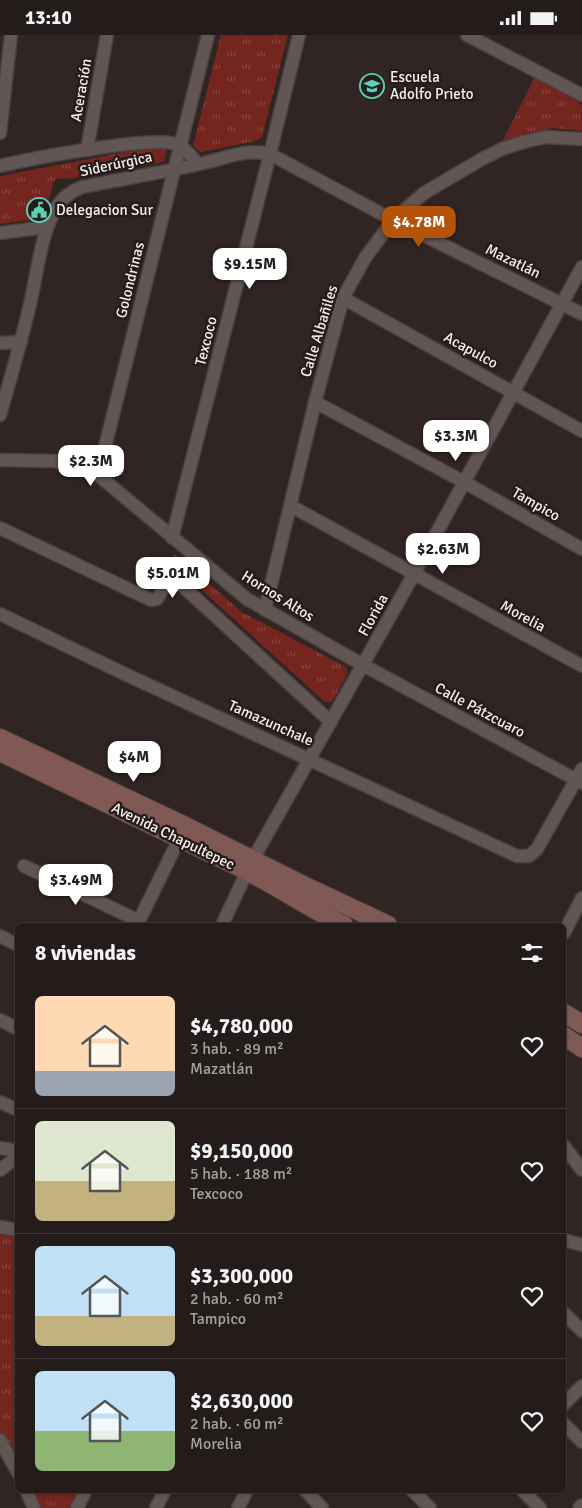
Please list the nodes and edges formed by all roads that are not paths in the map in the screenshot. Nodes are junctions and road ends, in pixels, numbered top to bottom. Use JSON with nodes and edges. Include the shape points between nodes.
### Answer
{"nodes":[{"id":1,"x":11,"y":35,"type":"edge"},
{"id":2,"x":107,"y":35,"type":"edge"},
{"id":3,"x":208,"y":35,"type":"edge"},
{"id":4,"x":299,"y":35,"type":"edge"},
{"id":5,"x":468,"y":35,"type":"edge"},
{"id":6,"x":582,"y":95,"type":"edge"},
{"id":7,"x":0,"y":133,"type":"edge"},
{"id":8,"x":582,"y":139,"type":"edge"},
{"id":9,"x":180,"y":145,"type":"junction"},
{"id":10,"x":87,"y":150,"type":"junction"},
{"id":11,"x":270,"y":154,"type":"junction"},
{"id":12,"x":198,"y":164,"type":"junction"},
{"id":13,"x":0,"y":166,"type":"edge"},
{"id":14,"x":174,"y":169,"type":"junction"},
{"id":15,"x":393,"y":220,"type":"junction"},
{"id":16,"x":48,"y":227,"type":"junction"},
{"id":17,"x":0,"y":233,"type":"edge"},
{"id":18,"x":582,"y":267,"type":"edge"},
{"id":19,"x":344,"y":298,"type":"junction"},
{"id":20,"x":562,"y":304,"type":"junction"},
{"id":21,"x":582,"y":315,"type":"edge"},
{"id":22,"x":21,"y":342,"type":"junction"},
{"id":23,"x":0,"y":343,"type":"edge"},
{"id":24,"x":513,"y":392,"type":"junction"},
{"id":25,"x":315,"y":402,"type":"junction"},
{"id":26,"x":0,"y":415,"type":"edge"},
{"id":27,"x":582,"y":431,"type":"edge"},
{"id":28,"x":0,"y":460,"type":"edge"},
{"id":29,"x":98,"y":475,"type":"junction"},
{"id":30,"x":464,"y":482,"type":"junction"},
{"id":31,"x":291,"y":506,"type":"junction"},
{"id":32,"x":0,"y":528,"type":"edge"},
{"id":33,"x":172,"y":538,"type":"junction"},
{"id":34,"x":582,"y":549,"type":"edge"},
{"id":35,"x":414,"y":574,"type":"junction"},
{"id":36,"x":265,"y":610,"type":"junction"},
{"id":37,"x":0,"y":615,"type":"edge"},
{"id":38,"x":363,"y":665,"type":"junction"},
{"id":39,"x":582,"y":666,"type":"edge"},
{"id":40,"x":332,"y":722,"type":"junction"},
{"id":41,"x":0,"y":738,"type":"edge"},
{"id":42,"x":0,"y":752,"type":"edge"},
{"id":43,"x":311,"y":759,"type":"junction"},
{"id":44,"x":580,"y":777,"type":"edge"},
{"id":45,"x":182,"y":832,"type":"junction"},
{"id":46,"x":250,"y":865,"type":"junction"},
{"id":47,"x":24,"y":866,"type":"dead end"},
{"id":48,"x":582,"y":898,"type":"edge"},
{"id":49,"x":138,"y":923,"type":"edge"},
{"id":50,"x":223,"y":923,"type":"edge"},
{"id":51,"x":340,"y":923,"type":"edge"},
{"id":52,"x":384,"y":923,"type":"edge"},
{"id":53,"x":566,"y":929,"type":"edge"},
{"id":54,"x":0,"y":936,"type":"edge"},
{"id":55,"x":15,"y":944,"type":"edge"},
{"id":56,"x":566,"y":1014,"type":"edge"},
{"id":57,"x":0,"y":1020,"type":"edge"},
{"id":58,"x":582,"y":1024,"type":"edge"},
{"id":59,"x":15,"y":1028,"type":"edge"},
{"id":60,"x":566,"y":1037,"type":"edge"},
{"id":61,"x":582,"y":1048,"type":"edge"},
{"id":62,"x":0,"y":1101,"type":"edge"},
{"id":63,"x":15,"y":1108,"type":"edge"},
{"id":64,"x":0,"y":1148,"type":"edge"},
{"id":65,"x":566,"y":1149,"type":"edge"},
{"id":66,"x":15,"y":1150,"type":"edge"},
{"id":67,"x":15,"y":1158,"type":"edge"},
{"id":68,"x":0,"y":1170,"type":"edge"},
{"id":69,"x":582,"y":1170,"type":"edge"},
{"id":70,"x":0,"y":1227,"type":"edge"},
{"id":71,"x":15,"y":1230,"type":"edge"},
{"id":72,"x":566,"y":1241,"type":"edge"},
{"id":73,"x":582,"y":1245,"type":"edge"},
{"id":74,"x":566,"y":1315,"type":"edge"},
{"id":75,"x":582,"y":1331,"type":"edge"},
{"id":76,"x":582,"y":1386,"type":"edge"},
{"id":77,"x":566,"y":1402,"type":"edge"},
{"id":78,"x":566,"y":1425,"type":"edge"},
{"id":79,"x":0,"y":1440,"type":"edge"},
{"id":80,"x":582,"y":1442,"type":"edge"},
{"id":81,"x":5,"y":1460,"type":"edge"},
{"id":82,"x":15,"y":1470,"type":"edge"},
{"id":83,"x":27,"y":1493,"type":"edge"},
{"id":84,"x":84,"y":1493,"type":"edge"},
{"id":85,"x":164,"y":1493,"type":"edge"},
{"id":86,"x":246,"y":1493,"type":"edge"},
{"id":87,"x":307,"y":1493,"type":"edge"},
{"id":88,"x":415,"y":1493,"type":"edge"},
{"id":89,"x":525,"y":1493,"type":"edge"},
{"id":90,"x":34,"y":1508,"type":"edge"},
{"id":91,"x":77,"y":1508,"type":"edge"},
{"id":92,"x":156,"y":1508,"type":"edge"},
{"id":93,"x":238,"y":1508,"type":"edge"},
{"id":94,"x":322,"y":1508,"type":"edge"},
{"id":95,"x":430,"y":1508,"type":"edge"},
{"id":96,"x":540,"y":1508,"type":"edge"}],
"edges":[{"from":1,"to":7,"type":"street"},
{"from":2,"to":10,"type":"street","name":"Aceración"},
{"from":3,"to":9,"type":"street","name":"Golondrinas"},
{"from":4,"to":11,"type":"street","name":"Texcoco"},
{"from":5,"to":6,"type":"street"},
{"from":8,"to":15,"type":"street","name":"Calle Albañiles","via":[[546,137],[502,149],[424,193]]},
{"from":9,"to":10,"type":"street","name":"Siderúrgica","via":[[149,141]]},
{"from":9,"to":12,"type":"street"},
{"from":9,"to":14,"type":"street","name":"Golondrinas"},
{"from":10,"to":13,"type":"street","name":"Siderúrgica"},
{"from":11,"to":12,"type":"street","name":"Siderúrgica","via":[[250,151]]},
{"from":11,"to":15,"type":"street","name":"Mazatlán"},
{"from":11,"to":33,"type":"street","name":"Texcoco"},
{"from":12,"to":14,"type":"street","name":"Siderúrgica"},
{"from":14,"to":16,"type":"street","name":"Siderúrgica","via":[[71,191],[57,205]]},
{"from":14,"to":29,"type":"street","name":"Golondrinas"},
{"from":15,"to":19,"type":"street","name":"Calle Albañiles","via":[[365,259]]},
{"from":15,"to":20,"type":"street","name":"Mazatlán"},
{"from":16,"to":17,"type":"street"},
{"from":16,"to":22,"type":"street"},
{"from":18,"to":20,"type":"street","name":"Florida"},
{"from":19,"to":24,"type":"street","name":"Acapulco"},
{"from":19,"to":25,"type":"street","name":"Calle Albañiles"},
{"from":20,"to":21,"type":"street","name":"Mazatlán"},
{"from":20,"to":24,"type":"street","name":"Florida"},
{"from":22,"to":23,"type":"street"},
{"from":22,"to":26,"type":"street"},
{"from":24,"to":27,"type":"street","name":"Acapulco"},
{"from":24,"to":30,"type":"street","name":"Florida"},
{"from":25,"to":30,"type":"street","name":"Tampico"},
{"from":25,"to":31,"type":"street","name":"Calle Albañiles"},
{"from":28,"to":29,"type":"street","name":"Hornos Altos","via":[[55,461]]},
{"from":29,"to":33,"type":"street","name":"Hornos Altos"},
{"from":30,"to":34,"type":"street","name":"Tampico"},
{"from":30,"to":35,"type":"street","name":"Florida"},
{"from":31,"to":35,"type":"street","name":"Morelia"},
{"from":31,"to":36,"type":"street","name":"Calle Albañiles"},
{"from":32,"to":40,"type":"street","via":[[151,600],[157,599],[168,582],[177,581]]},
{"from":33,"to":36,"type":"street","name":"Hornos Altos"},
{"from":35,"to":38,"type":"street","name":"Florida"},
{"from":35,"to":39,"type":"street","name":"Morelia"},
{"from":36,"to":38,"type":"street","name":"Hornos Altos"},
{"from":37,"to":43,"type":"street","name":"Tamazunchale"},
{"from":38,"to":40,"type":"street","name":"Florida"},
{"from":38,"to":44,"type":"street","name":"Calle Pátzcuaro"},
{"from":40,"to":43,"type":"street","name":"Florida"},
{"from":41,"to":45,"type":"main road"},
{"from":42,"to":45,"type":"main road","name":"Avenida Chapultepec"},
{"from":43,"to":44,"type":"street","name":"Tamazunchale","via":[[518,855],[529,856],[537,849]]},
{"from":43,"to":46,"type":"street","name":"Florida"},
{"from":45,"to":46,"type":"main road"},
{"from":45,"to":49,"type":"street"},
{"from":46,"to":50,"type":"street","name":"Florida"},
{"from":46,"to":51,"type":"main road","name":"Avenida Chapultepec","via":[[269,883]]},
{"from":46,"to":52,"type":"main road","name":"Avenida Chapultepec","via":[[306,886]]},
{"from":47,"to":49,"type":"street"},
{"from":48,"to":53,"type":"street"},
{"from":54,"to":55,"type":"street"},
{"from":56,"to":58,"type":"main road"},
{"from":57,"to":59,"type":"street"},
{"from":60,"to":61,"type":"main road"},
{"from":62,"to":63,"type":"street"},
{"from":64,"to":66,"type":"street"},
{"from":65,"to":69,"type":"street"},
{"from":67,"to":68,"type":"street"},
{"from":70,"to":71,"type":"street"},
{"from":72,"to":73,"type":"street"},
{"from":74,"to":75,"type":"street"},
{"from":76,"to":77,"type":"street"},
{"from":78,"to":80,"type":"street"},
{"from":79,"to":81,"type":"street"},
{"from":81,"to":82,"type":"street"},
{"from":83,"to":90,"type":"street"},
{"from":84,"to":91,"type":"street"},
{"from":85,"to":92,"type":"street"},
{"from":86,"to":93,"type":"street"},
{"from":87,"to":94,"type":"street"},
{"from":88,"to":95,"type":"street"},
{"from":89,"to":96,"type":"street"}]}
